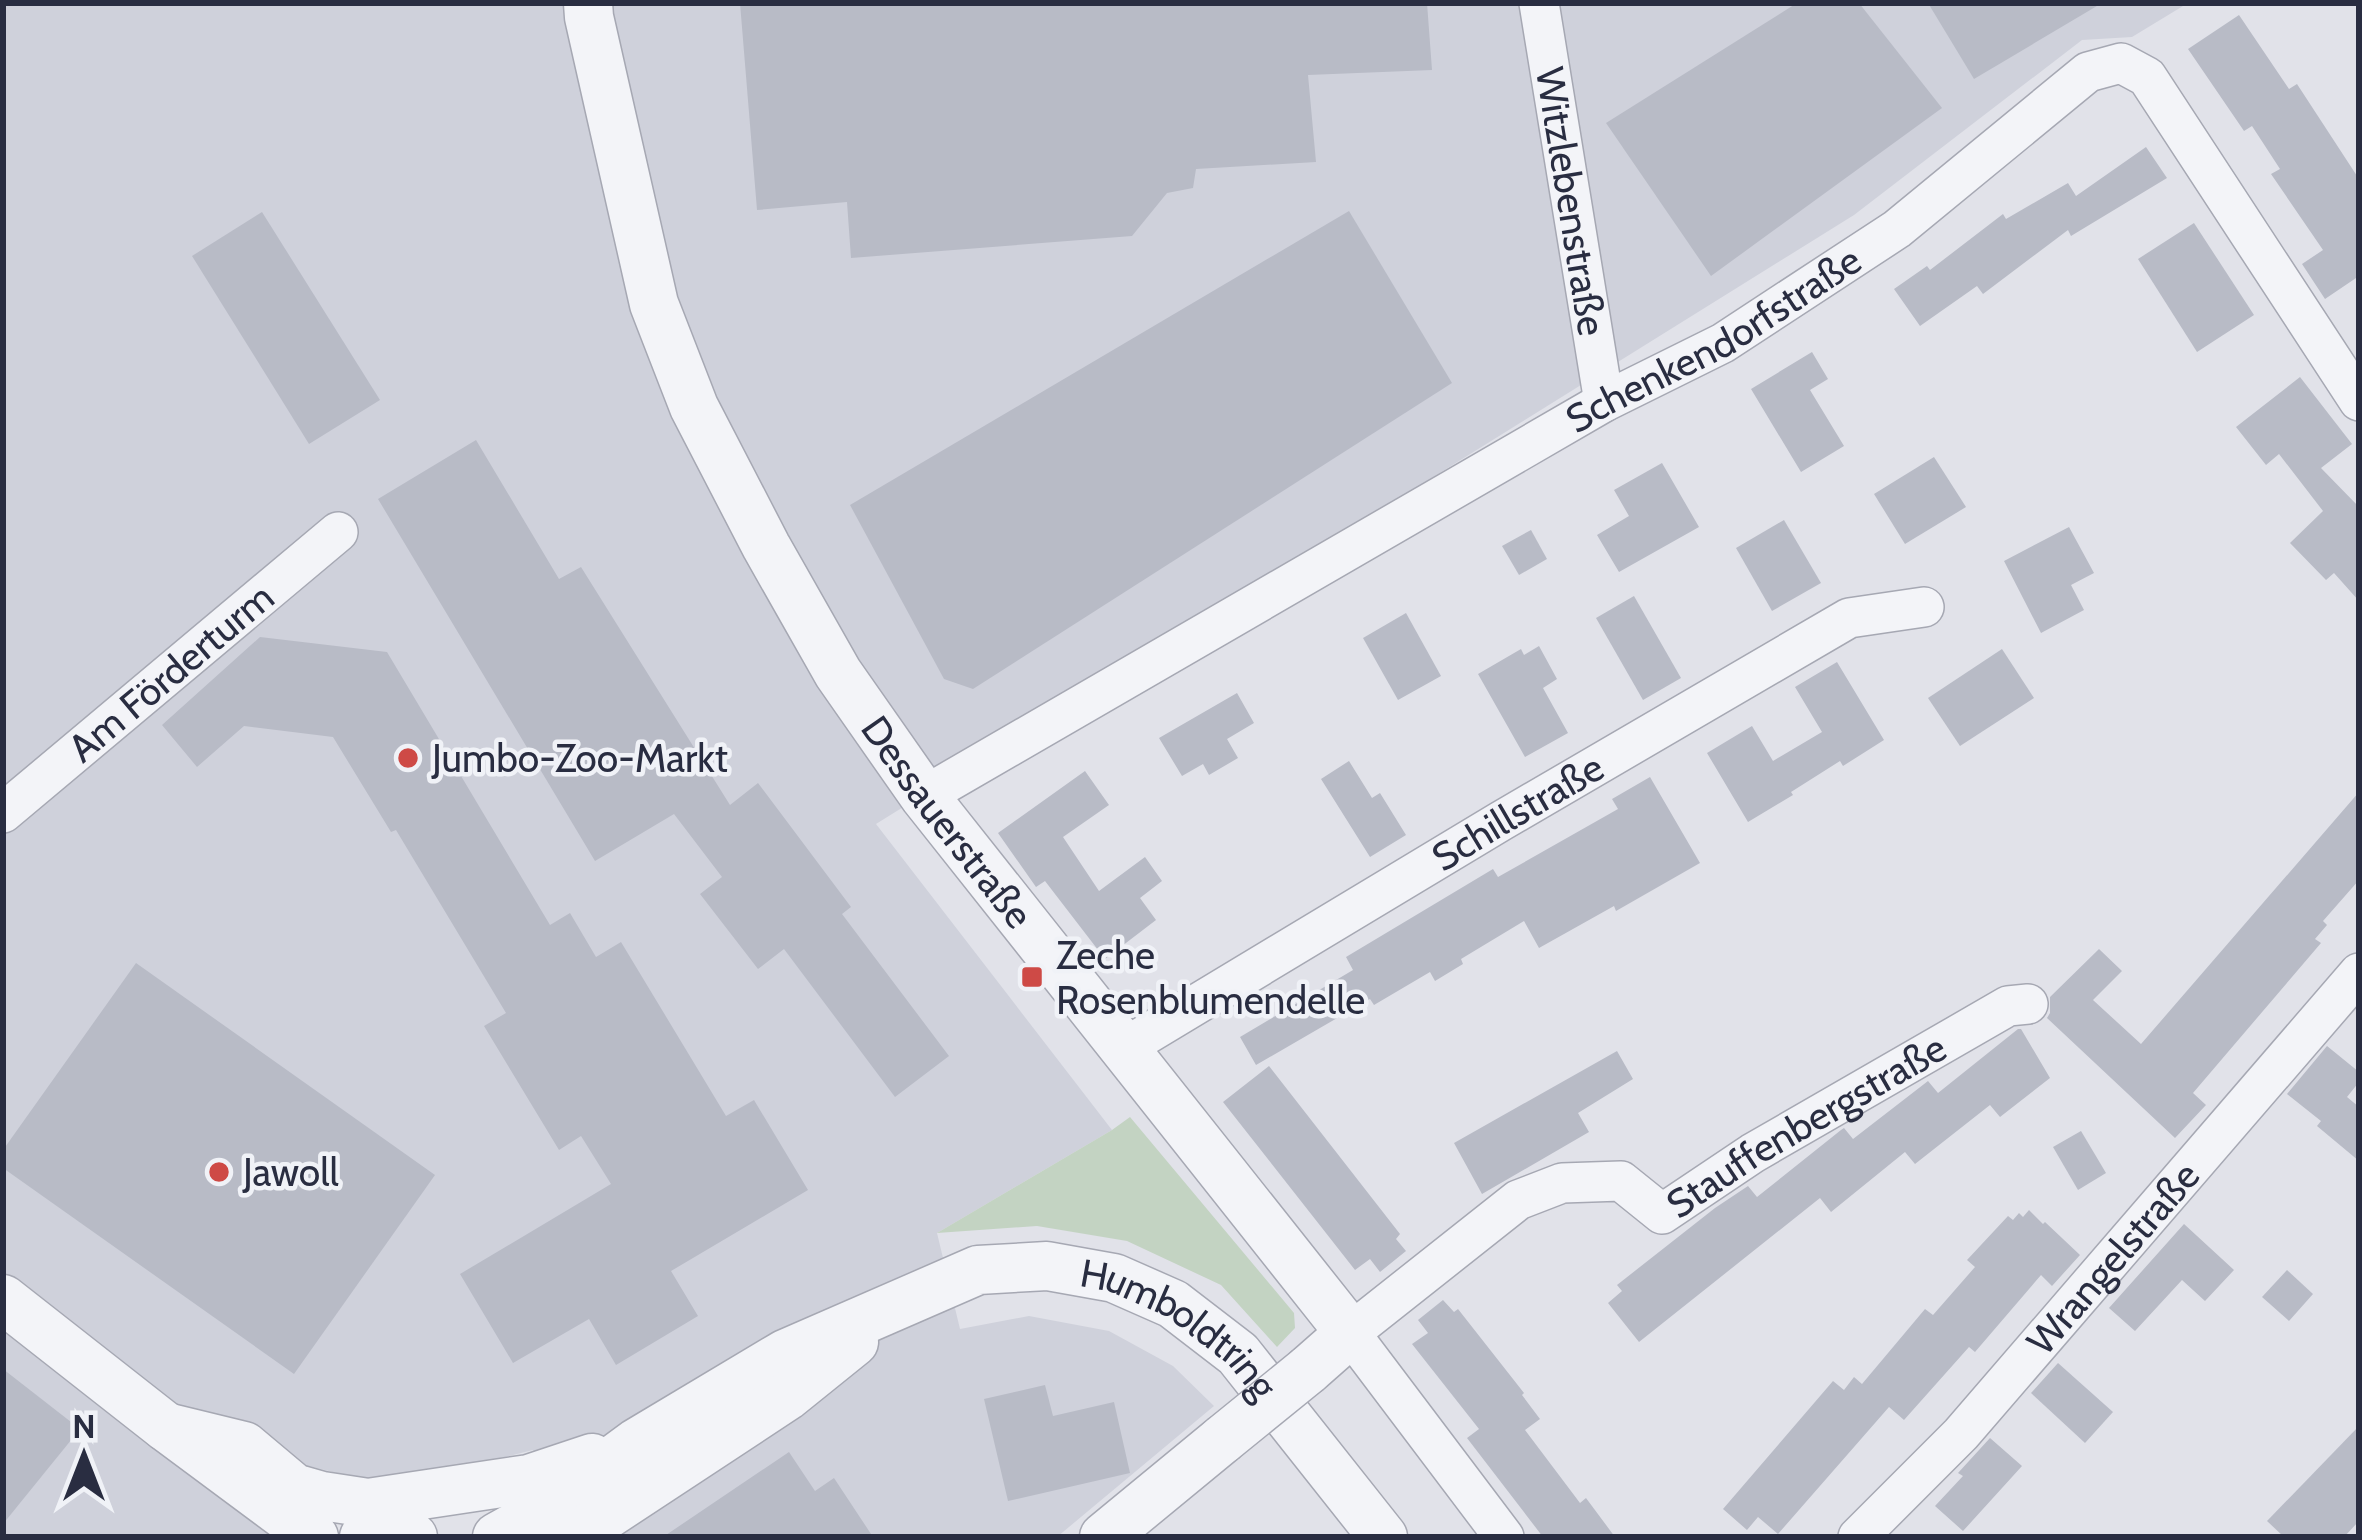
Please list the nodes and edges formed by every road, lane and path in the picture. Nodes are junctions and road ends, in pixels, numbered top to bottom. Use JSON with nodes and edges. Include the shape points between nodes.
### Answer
{"nodes":[{"id":1,"x":587,"y":3,"type":"edge"},
{"id":2,"x":1539,"y":3,"type":"edge"},
{"id":3,"x":2359,"y":401,"type":"edge"},
{"id":4,"x":1604,"y":402,"type":"junction"},
{"id":5,"x":338,"y":532,"type":"dead end"},
{"id":6,"x":1924,"y":607,"type":"dead end"},
{"id":7,"x":924,"y":796,"type":"junction"},
{"id":8,"x":3,"y":813,"type":"edge"},
{"id":9,"x":2359,"y":973,"type":"edge"},
{"id":10,"x":2028,"y":1004,"type":"dead end"},
{"id":11,"x":1124,"y":1048,"type":"junction"},
{"id":12,"x":3,"y":1300,"type":"edge"},
{"id":13,"x":904,"y":1300,"type":"junction"},
{"id":14,"x":1350,"y":1334,"type":"junction"},
{"id":15,"x":166,"y":1427,"type":"junction"},
{"id":16,"x":636,"y":1443,"type":"junction"},
{"id":17,"x":262,"y":1537,"type":"edge"},
{"id":18,"x":314,"y":1537,"type":"edge"},
{"id":19,"x":364,"y":1537,"type":"edge"},
{"id":20,"x":413,"y":1537,"type":"edge"},
{"id":21,"x":497,"y":1537,"type":"edge"},
{"id":22,"x":574,"y":1537,"type":"edge"},
{"id":23,"x":1104,"y":1537,"type":"edge"},
{"id":24,"x":1383,"y":1537,"type":"edge"},
{"id":25,"x":1504,"y":1537,"type":"edge"},
{"id":26,"x":1858,"y":1537,"type":"edge"}],
"edges":[{"from":1,"to":7,"type":"street","name":"Dessauerstraße","via":[[654,304],[694,407],[838,673]]},
{"from":2,"to":4,"type":"street","name":"Witzlebenstraße"},
{"from":3,"to":4,"type":"street","name":"Schenkendorfstraße","via":[[2147,77],[2121,63],[2088,72],[1898,229],[1723,343]]},
{"from":4,"to":7,"type":"street","name":"Schenkendorfstraße"},
{"from":5,"to":8,"type":"street","name":"Am Förderturm"},
{"from":6,"to":11,"type":"street","name":"Schillstraße","via":[[1849,618]]},
{"from":7,"to":11,"type":"street","name":"Dessauerstraße"},
{"from":9,"to":26,"type":"street","name":"Wrangelstraße","via":[[1961,1434]]},
{"from":10,"to":14,"type":"street","name":"Stauffenbergstraße","via":[[1988,1017],[1662,1214],[1621,1181],[1562,1183],[1518,1200]]},
{"from":11,"to":14,"type":"street","name":"Dessauerstraße"},
{"from":12,"to":15,"type":"street"},
{"from":13,"to":16,"type":"street","name":"Humboldtring","via":[[785,1354]]},
{"from":13,"to":22,"type":"street","name":"Humboldtring","via":[[788,1396]]},
{"from":13,"to":24,"type":"street","name":"Humboldtring","via":[[978,1270],[1047,1266],[1114,1278],[1173,1304],[1238,1354]]},
{"from":14,"to":23,"type":"street","bridge":true},
{"from":14,"to":25,"type":"street","name":"Dessauerstraße"},
{"from":15,"to":16,"type":"street","via":[[244,1446],[294,1488],[368,1502],[530,1479]]},
{"from":15,"to":17,"type":"street","via":[[211,1493]]},
{"from":15,"to":18,"type":"street"},
{"from":16,"to":21,"type":"street","name":"Humboldtring"},
{"from":19,"to":20,"type":"street"}]}
